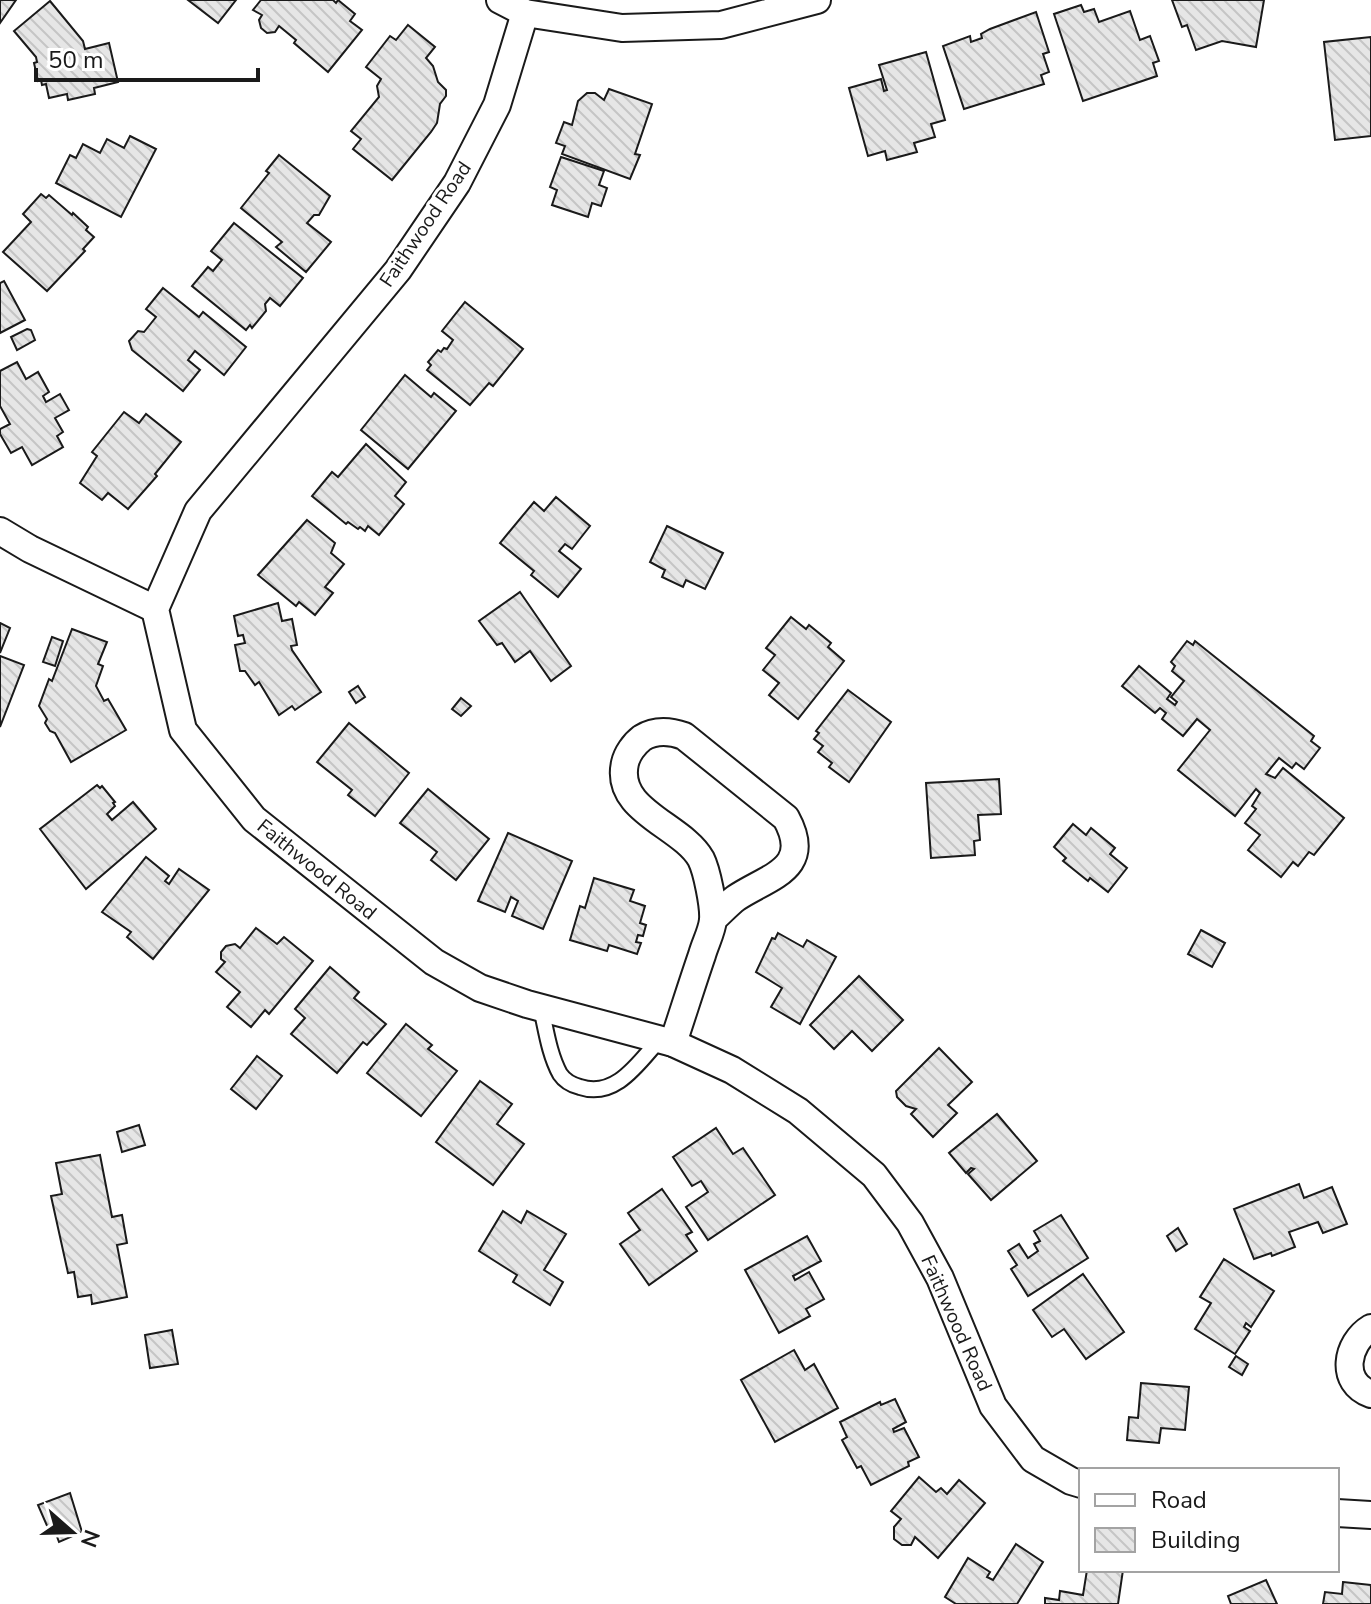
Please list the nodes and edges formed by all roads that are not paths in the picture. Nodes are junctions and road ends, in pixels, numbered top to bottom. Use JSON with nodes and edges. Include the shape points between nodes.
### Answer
{"nodes":[{"id":1,"x":500,"y":0,"type":"edge"},
{"id":2,"x":817,"y":0,"type":"edge"},
{"id":3,"x":525,"y":13,"type":"junction"},
{"id":4,"x":0,"y":531,"type":"edge"},
{"id":5,"x":155,"y":609,"type":"junction"},
{"id":6,"x":713,"y":919,"type":"junction"},
{"id":7,"x":541,"y":1008,"type":"junction"},
{"id":8,"x":666,"y":1041,"type":"junction"},
{"id":9,"x":1371,"y":1328,"type":"edge"},
{"id":10,"x":1371,"y":1394,"type":"edge"},
{"id":11,"x":1079,"y":1483,"type":"edge"},
{"id":12,"x":1339,"y":1513,"type":"edge"},
{"id":13,"x":1371,"y":1515,"type":"edge"}],
"edges":[{"from":1,"to":3,"type":"street"},
{"from":2,"to":3,"type":"street","via":[[721,25],[622,28]]},
{"from":3,"to":5,"type":"street","name":"Faithwood Road","via":[[497,105],[457,183],[398,270],[198,511]]},
{"from":4,"to":5,"type":"street"},
{"from":5,"to":7,"type":"street","name":"Faithwood Road","via":[[183,730],[254,819],[434,962],[480,988]]},
{"from":6,"to":6,"type":"street","via":[[782,873],[791,862],[794,832],[786,818],[684,736],[656,733],[632,748],[626,761],[626,789],[694,849],[703,863]]},
{"from":6,"to":8,"type":"street"},
{"from":7,"to":8,"type":"street","name":"Faithwood Road"},
{"from":7,"to":8,"type":"lane","via":[[562,1077],[590,1091],[618,1083]]},
{"from":8,"to":11,"type":"street","name":"Faithwood Road","via":[[732,1070],[798,1111],[874,1175],[910,1223],[940,1278],[993,1406],[1033,1459]]},
{"from":9,"to":10,"type":"street","via":[[1349,1354],[1351,1374]]},
{"from":12,"to":13,"type":"street"}]}
